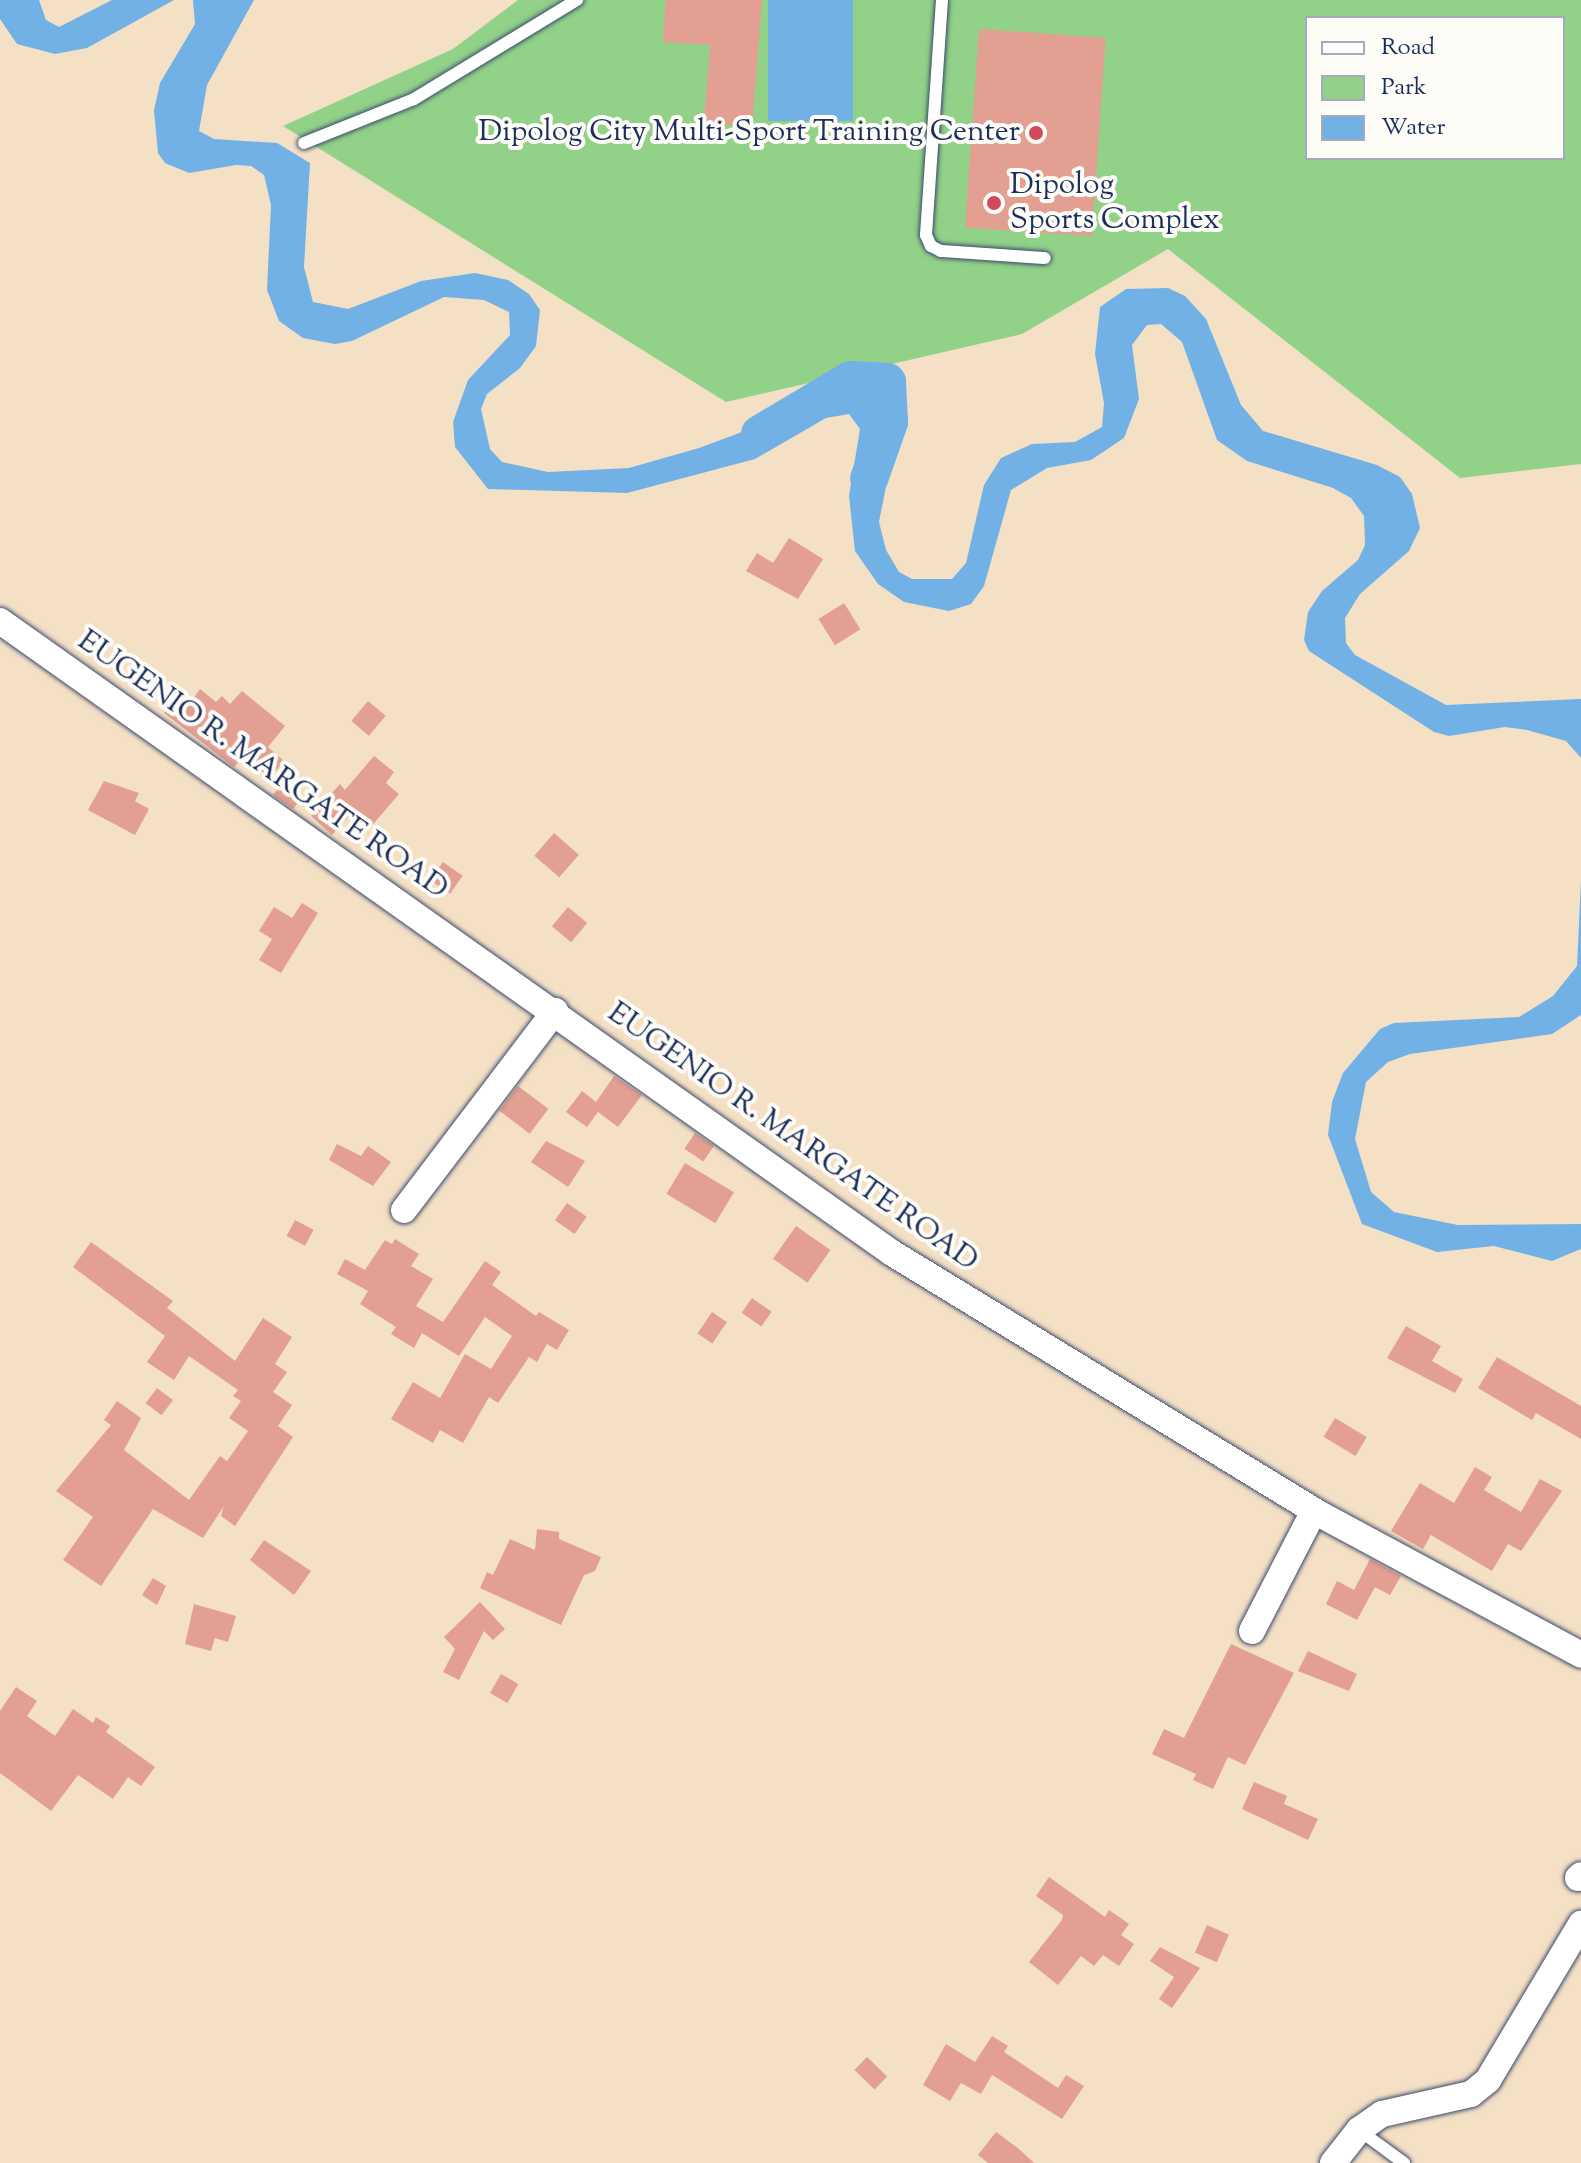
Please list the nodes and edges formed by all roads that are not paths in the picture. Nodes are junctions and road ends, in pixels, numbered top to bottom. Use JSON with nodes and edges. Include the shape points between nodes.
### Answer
{"nodes":[{"id":1,"x":577,"y":0,"type":"edge"},
{"id":2,"x":942,"y":0,"type":"edge"},
{"id":3,"x":304,"y":143,"type":"dead end"},
{"id":4,"x":1045,"y":258,"type":"dead end"},
{"id":5,"x":0,"y":621,"type":"edge"},
{"id":6,"x":555,"y":1011,"type":"junction"},
{"id":7,"x":404,"y":1210,"type":"dead end"},
{"id":8,"x":1314,"y":1511,"type":"junction"},
{"id":9,"x":1252,"y":1631,"type":"dead end"},
{"id":10,"x":1581,"y":1655,"type":"edge"},
{"id":11,"x":1581,"y":1924,"type":"edge"},
{"id":12,"x":1359,"y":2130,"type":"junction"},
{"id":13,"x":1333,"y":2163,"type":"edge"},
{"id":14,"x":1404,"y":2163,"type":"edge"}],
"edges":[{"from":1,"to":3,"type":"lane","via":[[414,99]]},
{"from":2,"to":4,"type":"lane","via":[[926,235],[941,251]]},
{"from":5,"to":6,"type":"street","name":"EUGENIO R. MARGATE ROAD"},
{"from":6,"to":7,"type":"street"},
{"from":6,"to":8,"type":"street","name":"EUGENIO R. MARGATE ROAD","via":[[892,1253]]},
{"from":8,"to":9,"type":"street"},
{"from":8,"to":10,"type":"street","name":"EUGENIO R. MARGATE ROAD"},
{"from":11,"to":12,"type":"street","via":[[1488,2080],[1471,2094],[1382,2114]]},
{"from":12,"to":13,"type":"street"},
{"from":12,"to":14,"type":"lane"}]}
